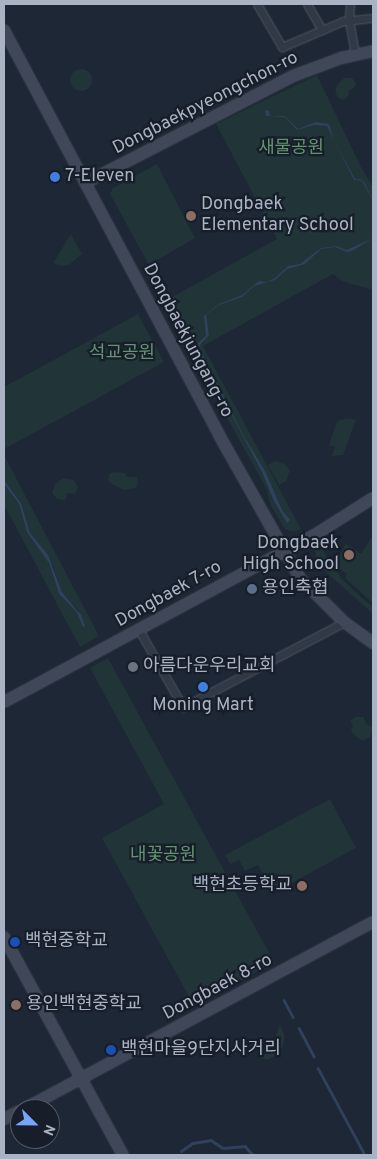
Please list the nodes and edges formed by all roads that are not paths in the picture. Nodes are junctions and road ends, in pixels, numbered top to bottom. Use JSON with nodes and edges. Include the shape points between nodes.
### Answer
{"nodes":[{"id":1,"x":257,"y":4,"type":"edge"},
{"id":2,"x":307,"y":4,"type":"edge"},
{"id":3,"x":350,"y":4,"type":"edge"},
{"id":4,"x":373,"y":18,"type":"edge"},
{"id":5,"x":349,"y":20,"type":"junction"},
{"id":6,"x":4,"y":30,"type":"edge"},
{"id":7,"x":322,"y":30,"type":"junction"},
{"id":8,"x":373,"y":51,"type":"edge"},
{"id":9,"x":355,"y":54,"type":"junction"},
{"id":10,"x":85,"y":183,"type":"junction"},
{"id":11,"x":373,"y":498,"type":"edge"},
{"id":12,"x":285,"y":551,"type":"junction"},
{"id":13,"x":344,"y":622,"type":"junction"},
{"id":14,"x":139,"y":630,"type":"junction"},
{"id":15,"x":373,"y":644,"type":"edge"},
{"id":16,"x":4,"y":702,"type":"edge"},
{"id":17,"x":373,"y":922,"type":"edge"},
{"id":18,"x":4,"y":937,"type":"edge"},
{"id":19,"x":82,"y":1079,"type":"junction"},
{"id":20,"x":43,"y":1099,"type":"edge"},
{"id":21,"x":124,"y":1155,"type":"edge"}],
"edges":[{"from":1,"to":7,"type":"street","via":[[282,47]]},
{"from":2,"to":7,"type":"street"},
{"from":3,"to":5,"type":"street"},
{"from":4,"to":5,"type":"street"},
{"from":5,"to":7,"type":"street"},
{"from":5,"to":9,"type":"street"},
{"from":6,"to":10,"type":"street","name":"Dongbaekjungang-ro"},
{"from":8,"to":9,"type":"street","name":"Dongbaekpyeongchon-ro"},
{"from":9,"to":10,"type":"street","name":"Dongbaekpyeongchon-ro","via":[[264,89]]},
{"from":10,"to":12,"type":"street","name":"Dongbaekjungang-ro","via":[[219,435]]},
{"from":11,"to":12,"type":"street","name":"Dongbaek 7-ro"},
{"from":12,"to":13,"type":"street","name":"Dongbaekjungang-ro","via":[[300,578]]},
{"from":12,"to":14,"type":"street","name":"Dongbaek 7-ro"},
{"from":13,"to":14,"type":"street","via":[[183,707]]},
{"from":13,"to":15,"type":"street","name":"Dongbaekjungang-ro"},
{"from":14,"to":16,"type":"street","name":"Dongbaek 7-ro"},
{"from":17,"to":19,"type":"street","name":"Dongbaek 8-ro"},
{"from":18,"to":19,"type":"street"},
{"from":19,"to":20,"type":"street","name":"Dongbaek 8-ro"},
{"from":19,"to":21,"type":"street"}]}
